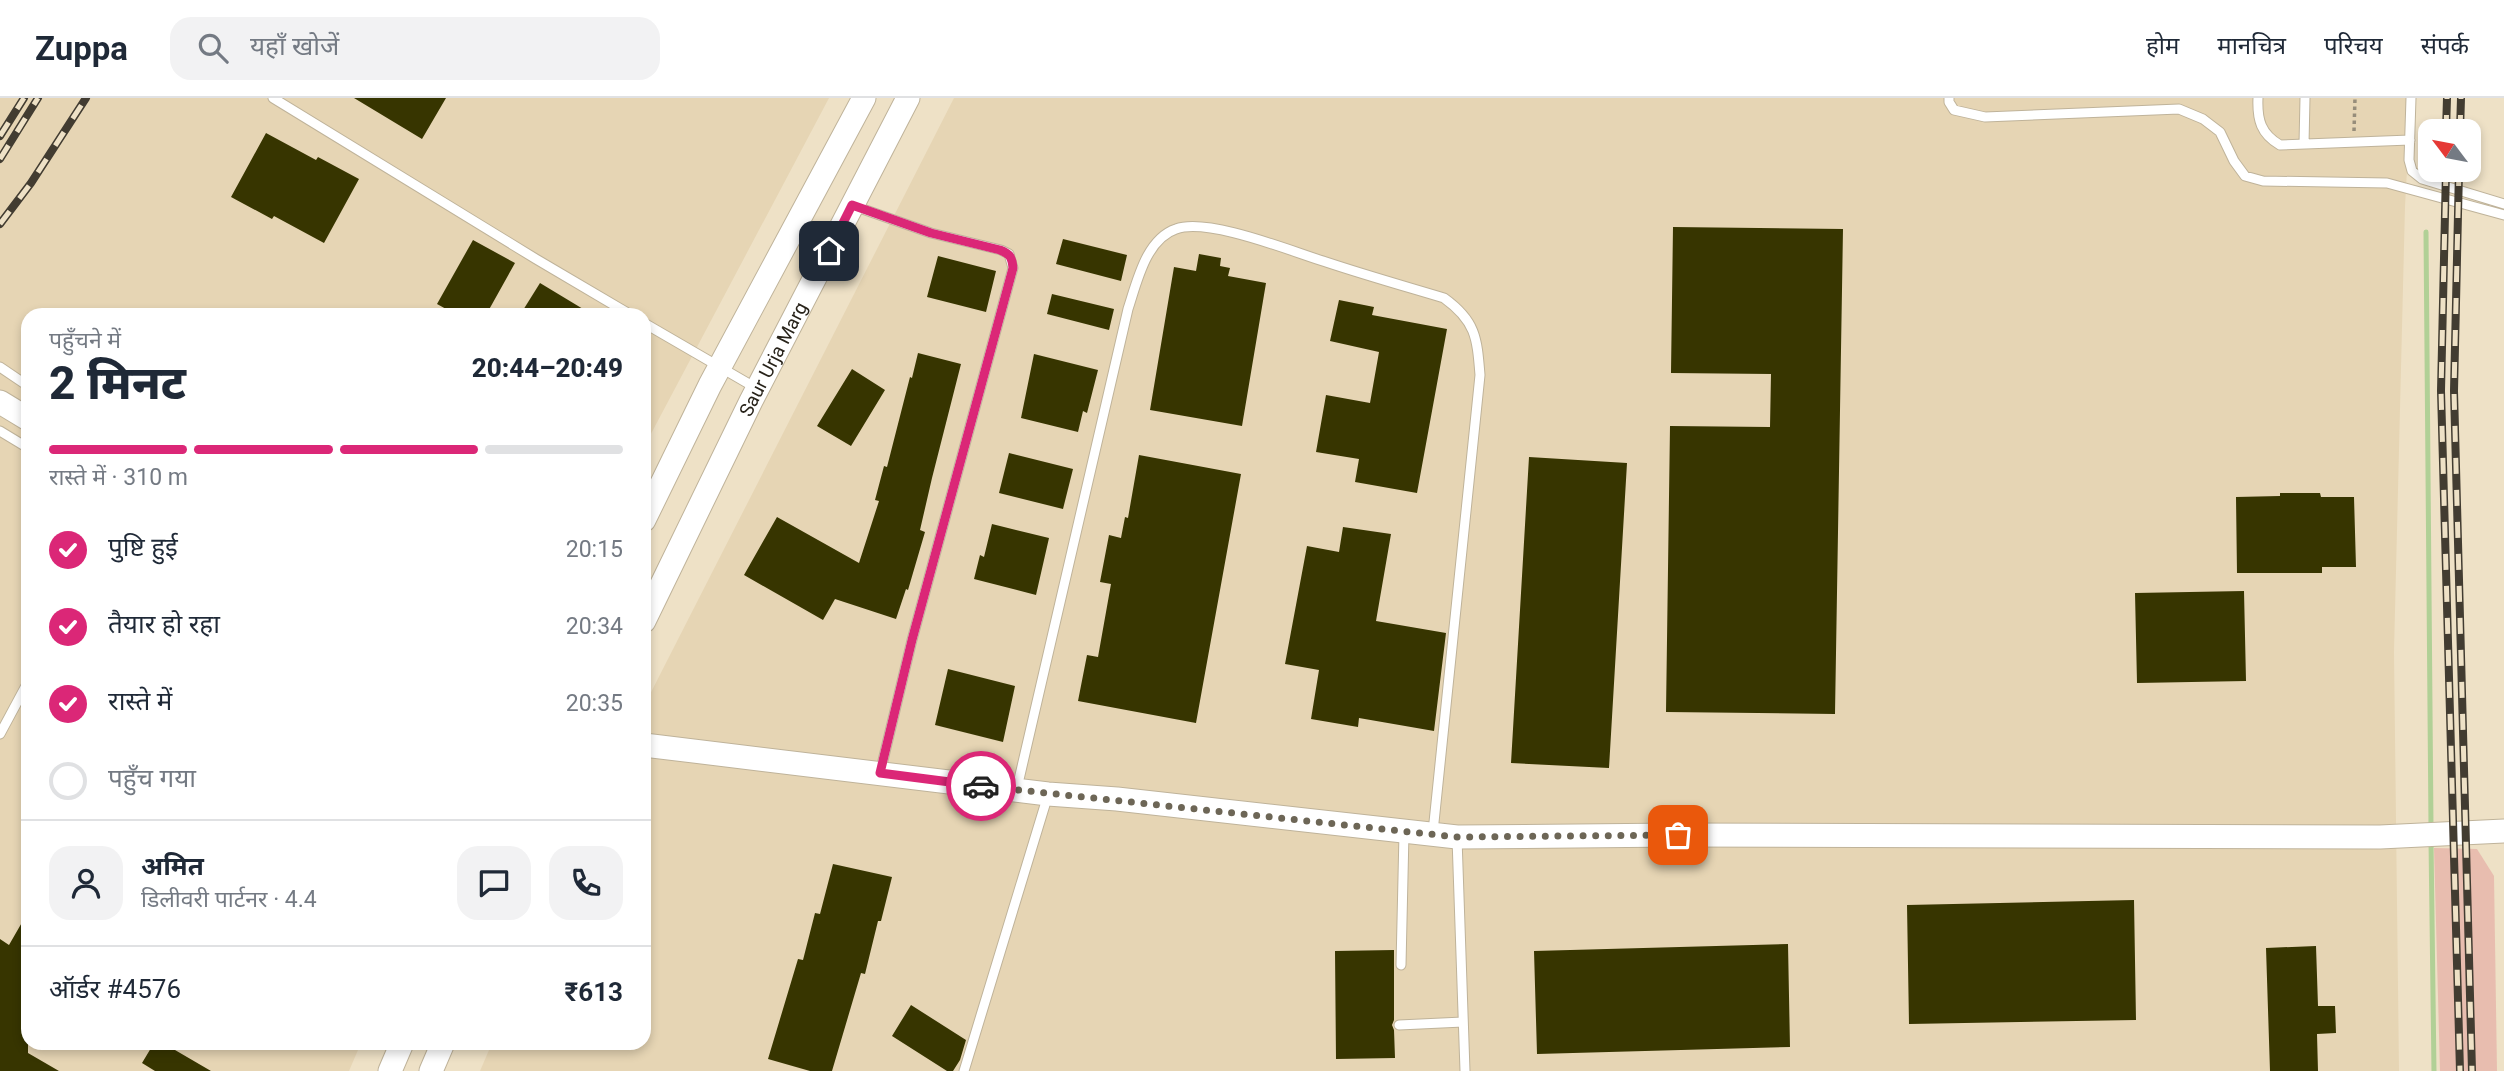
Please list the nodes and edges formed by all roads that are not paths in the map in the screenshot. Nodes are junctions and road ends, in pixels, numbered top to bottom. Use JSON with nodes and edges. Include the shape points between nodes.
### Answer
{"nodes":[{"id":1,"x":273,"y":98,"type":"edge"},
{"id":2,"x":864,"y":98,"type":"edge"},
{"id":3,"x":908,"y":98,"type":"edge"},
{"id":4,"x":1949,"y":98,"type":"edge"},
{"id":5,"x":2258,"y":98,"type":"edge"},
{"id":6,"x":2305,"y":98,"type":"edge"},
{"id":7,"x":2411,"y":98,"type":"edge"},
{"id":8,"x":2410,"y":140,"type":"junction"},
{"id":9,"x":2304,"y":144,"type":"junction"},
{"id":10,"x":2504,"y":204,"type":"edge"},
{"id":11,"x":852,"y":205,"type":"junction"},
{"id":12,"x":2504,"y":215,"type":"edge"},
{"id":13,"x":619,"y":308,"type":"edge"},
{"id":14,"x":651,"y":327,"type":"edge"},
{"id":15,"x":720,"y":367,"type":"junction"},
{"id":16,"x":0,"y":368,"type":"edge"},
{"id":17,"x":21,"y":382,"type":"edge"},
{"id":18,"x":757,"y":389,"type":"junction"},
{"id":19,"x":0,"y":402,"type":"edge"},
{"id":20,"x":21,"y":415,"type":"edge"},
{"id":21,"x":0,"y":432,"type":"edge"},
{"id":22,"x":21,"y":444,"type":"edge"},
{"id":23,"x":651,"y":506,"type":"edge"},
{"id":24,"x":651,"y":607,"type":"edge"},
{"id":25,"x":21,"y":695,"type":"edge"},
{"id":26,"x":0,"y":734,"type":"edge"},
{"id":27,"x":651,"y":747,"type":"edge"},
{"id":28,"x":880,"y":773,"type":"junction"},
{"id":29,"x":1016,"y":790,"type":"junction"},
{"id":30,"x":1048,"y":794,"type":"junction"},
{"id":31,"x":1404,"y":831,"type":"junction"},
{"id":32,"x":2504,"y":831,"type":"edge"},
{"id":33,"x":1433,"y":834,"type":"junction"},
{"id":34,"x":1457,"y":837,"type":"junction"},
{"id":35,"x":1401,"y":965,"type":"dead end"},
{"id":36,"x":1463,"y":1022,"type":"junction"},
{"id":37,"x":1399,"y":1024,"type":"dead end"},
{"id":38,"x":399,"y":1050,"type":"edge"},
{"id":39,"x":440,"y":1050,"type":"edge"},
{"id":40,"x":390,"y":1071,"type":"edge"},
{"id":41,"x":431,"y":1071,"type":"edge"},
{"id":42,"x":964,"y":1071,"type":"edge"},
{"id":43,"x":1465,"y":1071,"type":"edge"}],
"edges":[{"from":1,"to":13,"type":"lane"},
{"from":2,"to":15,"type":"street"},
{"from":3,"to":11,"type":"street","name":"Saur Urja Marg"},
{"from":4,"to":12,"type":"lane","via":[[1954,110],[1985,117],[2179,109],[2220,132],[2245,176],[2263,181],[2388,183]]},
{"from":5,"to":9,"type":"lane","via":[[2261,128],[2269,139],[2280,145]]},
{"from":6,"to":9,"type":"lane"},
{"from":7,"to":8,"type":"lane"},
{"from":8,"to":9,"type":"lane"},
{"from":8,"to":10,"type":"lane","via":[[2412,171],[2422,178]]},
{"from":11,"to":18,"type":"street","name":"Saur Urja Marg"},
{"from":11,"to":28,"type":"lane","via":[[931,233],[1000,250],[1009,254],[1013,268]]},
{"from":14,"to":15,"type":"lane"},
{"from":15,"to":18,"type":"lane"},
{"from":15,"to":23,"type":"street"},
{"from":16,"to":17,"type":"lane"},
{"from":18,"to":24,"type":"street","name":"Saur Urja Marg"},
{"from":19,"to":20,"type":"street"},
{"from":21,"to":22,"type":"lane"},
{"from":25,"to":26,"type":"lane"},
{"from":27,"to":28,"type":"street"},
{"from":28,"to":29,"type":"street"},
{"from":29,"to":30,"type":"street"},
{"from":29,"to":33,"type":"lane","via":[[1128,309],[1155,245],[1177,228],[1192,226],[1282,245],[1444,299],[1471,322],[1480,375]]},
{"from":30,"to":31,"type":"street"},
{"from":30,"to":42,"type":"lane"},
{"from":31,"to":33,"type":"street"},
{"from":31,"to":35,"type":"lane"},
{"from":32,"to":34,"type":"street","via":[[2380,837]]},
{"from":33,"to":34,"type":"street"},
{"from":34,"to":36,"type":"lane"},
{"from":36,"to":37,"type":"lane"},
{"from":36,"to":43,"type":"lane"},
{"from":38,"to":40,"type":"street"},
{"from":39,"to":41,"type":"street"}]}
